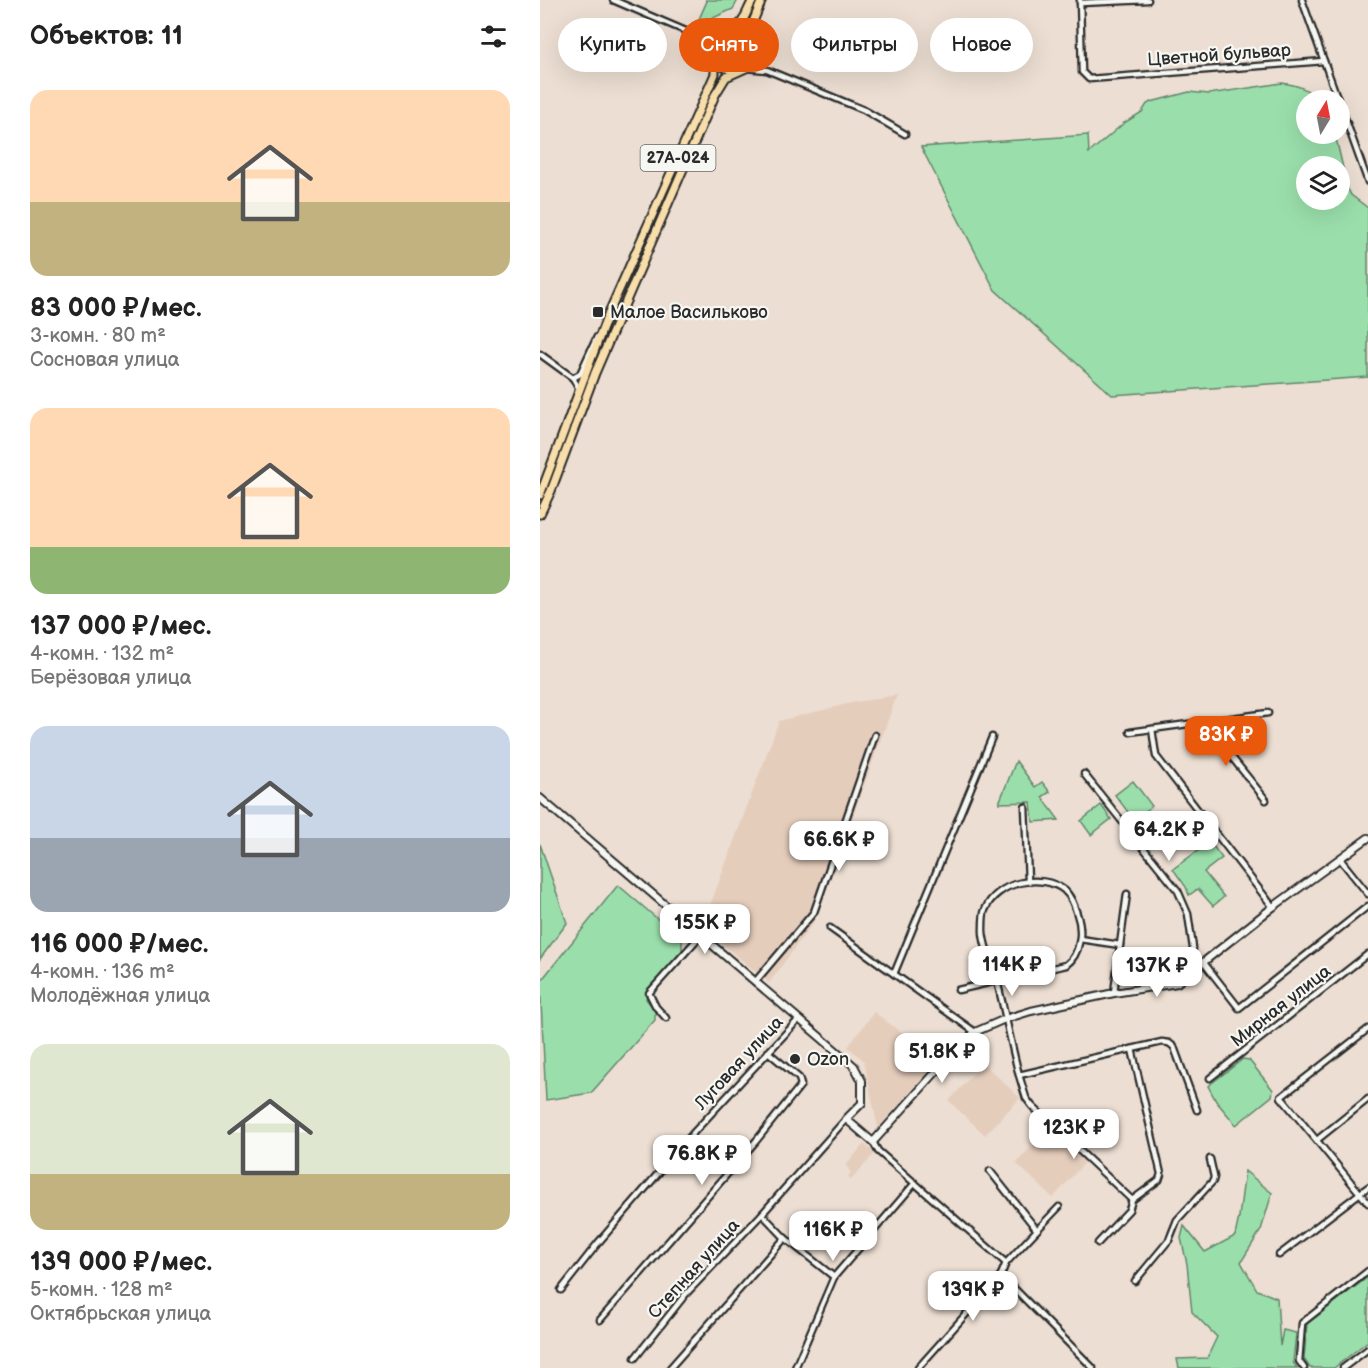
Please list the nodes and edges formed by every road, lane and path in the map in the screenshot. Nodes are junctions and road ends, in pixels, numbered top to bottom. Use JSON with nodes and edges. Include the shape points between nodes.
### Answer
{"nodes":[{"id":1,"x":613,"y":0,"type":"edge"},
{"id":2,"x":753,"y":0,"type":"edge"},
{"id":3,"x":762,"y":0,"type":"edge"},
{"id":4,"x":1148,"y":0,"type":"edge"},
{"id":5,"x":1302,"y":0,"type":"edge"},
{"id":6,"x":1080,"y":1,"type":"edge"},
{"id":7,"x":1129,"y":1,"type":"edge"},
{"id":8,"x":743,"y":18,"type":"edge"},
{"id":9,"x":753,"y":18,"type":"edge"},
{"id":10,"x":679,"y":28,"type":"edge"},
{"id":11,"x":1324,"y":61,"type":"junction"},
{"id":12,"x":715,"y":72,"type":"edge"},
{"id":13,"x":735,"y":72,"type":"edge"},
{"id":14,"x":771,"y":72,"type":"edge"},
{"id":15,"x":1335,"y":90,"type":"edge"},
{"id":16,"x":1350,"y":132,"type":"edge"},
{"id":17,"x":905,"y":134,"type":"dead end"},
{"id":18,"x":1368,"y":182,"type":"edge"},
{"id":19,"x":600,"y":334,"type":"junction"},
{"id":20,"x":540,"y":354,"type":"edge"},
{"id":21,"x":573,"y":378,"type":"junction"},
{"id":22,"x":579,"y":389,"type":"junction"},
{"id":23,"x":540,"y":495,"type":"edge"},
{"id":24,"x":540,"y":514,"type":"edge"},
{"id":25,"x":1268,"y":713,"type":"dead end"},
{"id":26,"x":1215,"y":722,"type":"junction"},
{"id":27,"x":1152,"y":729,"type":"junction"},
{"id":28,"x":1131,"y":732,"type":"dead end"},
{"id":29,"x":875,"y":735,"type":"dead end"},
{"id":30,"x":992,"y":737,"type":"dead end"},
{"id":31,"x":1084,"y":774,"type":"dead end"},
{"id":32,"x":540,"y":798,"type":"edge"},
{"id":33,"x":1266,"y":800,"type":"dead end"},
{"id":34,"x":1024,"y":807,"type":"dead end"},
{"id":35,"x":1368,"y":838,"type":"edge"},
{"id":36,"x":1340,"y":859,"type":"junction"},
{"id":37,"x":1028,"y":881,"type":"junction"},
{"id":38,"x":1127,"y":894,"type":"dead end"},
{"id":39,"x":1368,"y":894,"type":"edge"},
{"id":40,"x":1368,"y":906,"type":"edge"},
{"id":41,"x":1273,"y":907,"type":"junction"},
{"id":42,"x":830,"y":928,"type":"dead end"},
{"id":43,"x":700,"y":936,"type":"junction"},
{"id":44,"x":1080,"y":939,"type":"junction"},
{"id":45,"x":1120,"y":945,"type":"junction"},
{"id":46,"x":1368,"y":954,"type":"edge"},
{"id":47,"x":1204,"y":963,"type":"junction"},
{"id":48,"x":894,"y":974,"type":"junction"},
{"id":49,"x":1190,"y":974,"type":"junction"},
{"id":50,"x":997,"y":980,"type":"junction"},
{"id":51,"x":755,"y":982,"type":"junction"},
{"id":52,"x":958,"y":990,"type":"dead end"},
{"id":53,"x":1114,"y":993,"type":"junction"},
{"id":54,"x":666,"y":1018,"type":"dead end"},
{"id":55,"x":1005,"y":1019,"type":"junction"},
{"id":56,"x":799,"y":1020,"type":"junction"},
{"id":57,"x":1368,"y":1029,"type":"edge"},
{"id":58,"x":975,"y":1032,"type":"junction"},
{"id":59,"x":1132,"y":1049,"type":"junction"},
{"id":60,"x":768,"y":1053,"type":"junction"},
{"id":61,"x":1019,"y":1075,"type":"junction"},
{"id":62,"x":1210,"y":1078,"type":"dead end"},
{"id":63,"x":1368,"y":1099,"type":"edge"},
{"id":64,"x":1197,"y":1110,"type":"dead end"},
{"id":65,"x":846,"y":1119,"type":"junction"},
{"id":66,"x":1317,"y":1140,"type":"junction"},
{"id":67,"x":873,"y":1142,"type":"junction"},
{"id":68,"x":1210,"y":1159,"type":"dead end"},
{"id":69,"x":990,"y":1171,"type":"dead end"},
{"id":70,"x":915,"y":1183,"type":"junction"},
{"id":71,"x":1368,"y":1187,"type":"edge"},
{"id":72,"x":1360,"y":1193,"type":"junction"},
{"id":73,"x":1132,"y":1200,"type":"junction"},
{"id":74,"x":1368,"y":1203,"type":"edge"},
{"id":75,"x":1059,"y":1208,"type":"dead end"},
{"id":76,"x":762,"y":1214,"type":"junction"},
{"id":77,"x":1037,"y":1230,"type":"junction"},
{"id":78,"x":785,"y":1238,"type":"junction"},
{"id":79,"x":1098,"y":1243,"type":"dead end"},
{"id":80,"x":1279,"y":1255,"type":"dead end"},
{"id":81,"x":1006,"y":1263,"type":"junction"},
{"id":82,"x":1368,"y":1271,"type":"edge"},
{"id":83,"x":1001,"y":1275,"type":"junction"},
{"id":84,"x":834,"y":1277,"type":"junction"},
{"id":85,"x":1135,"y":1281,"type":"dead end"},
{"id":86,"x":561,"y":1290,"type":"dead end"},
{"id":87,"x":600,"y":1320,"type":"dead end"},
{"id":88,"x":1368,"y":1348,"type":"edge"},
{"id":89,"x":635,"y":1358,"type":"dead end"},
{"id":90,"x":670,"y":1368,"type":"edge"},
{"id":91,"x":795,"y":1368,"type":"edge"},
{"id":92,"x":918,"y":1368,"type":"edge"},
{"id":93,"x":1093,"y":1368,"type":"edge"},
{"id":94,"x":1304,"y":1368,"type":"edge"},
{"id":95,"x":1343,"y":1368,"type":"edge"}],
"edges":[{"from":1,"to":10,"type":"street"},
{"from":2,"to":8,"type":"main road"},
{"from":3,"to":9,"type":"main road"},
{"from":4,"to":7,"type":"street"},
{"from":5,"to":11,"type":"street"},
{"from":6,"to":7,"type":"street"},
{"from":6,"to":11,"type":"street","name":"Цветной бульвар","via":[[1082,72],[1089,79]]},
{"from":11,"to":15,"type":"street"},
{"from":12,"to":19,"type":"main road","number":"27А-024"},
{"from":13,"to":24,"type":"main road","number":"27А-024","via":[[726,77],[715,95],[591,383]]},
{"from":14,"to":17,"type":"street","via":[[864,110]]},
{"from":16,"to":18,"type":"street"},
{"from":19,"to":21,"type":"street","via":[[580,374]]},
{"from":19,"to":22,"type":"main road","number":"27А-024"},
{"from":20,"to":21,"type":"street"},
{"from":21,"to":22,"type":"street"},
{"from":22,"to":23,"type":"main road","number":"27А-024"},
{"from":25,"to":26,"type":"street"},
{"from":26,"to":27,"type":"street"},
{"from":26,"to":33,"type":"street","via":[[1218,740]]},
{"from":27,"to":28,"type":"street"},
{"from":27,"to":41,"type":"street","via":[[1156,756]]},
{"from":29,"to":51,"type":"street","via":[[814,912]]},
{"from":30,"to":48,"type":"street"},
{"from":31,"to":49,"type":"street","via":[[1178,891],[1188,914],[1193,948]]},
{"from":32,"to":43,"type":"street"},
{"from":34,"to":37,"type":"street"},
{"from":35,"to":36,"type":"street"},
{"from":36,"to":39,"type":"street"},
{"from":36,"to":41,"type":"street"},
{"from":37,"to":44,"type":"street","via":[[1050,882],[1065,891],[1074,903]]},
{"from":37,"to":50,"type":"street","via":[[997,894],[985,910],[982,931]]},
{"from":38,"to":45,"type":"street"},
{"from":40,"to":47,"type":"street","via":[[1239,1008]]},
{"from":41,"to":47,"type":"street"},
{"from":42,"to":48,"type":"street"},
{"from":43,"to":51,"type":"street"},
{"from":43,"to":54,"type":"street","via":[[649,993]]},
{"from":44,"to":45,"type":"street"},
{"from":44,"to":50,"type":"street","via":[[1072,961],[1066,964]]},
{"from":45,"to":53,"type":"street"},
{"from":46,"to":62,"type":"street","name":"Мирная улица"},
{"from":47,"to":49,"type":"street"},
{"from":48,"to":58,"type":"street"},
{"from":49,"to":53,"type":"street","via":[[1177,983]]},
{"from":50,"to":52,"type":"street"},
{"from":50,"to":55,"type":"street"},
{"from":51,"to":56,"type":"street"},
{"from":53,"to":55,"type":"street"},
{"from":55,"to":58,"type":"street"},
{"from":55,"to":61,"type":"street"},
{"from":56,"to":60,"type":"street","name":"Луговая улица"},
{"from":56,"to":65,"type":"street","via":[[854,1066],[862,1081],[862,1103]]},
{"from":57,"to":66,"type":"street","via":[[1281,1097]]},
{"from":58,"to":67,"type":"street"},
{"from":59,"to":61,"type":"street"},
{"from":59,"to":64,"type":"street","via":[[1162,1042],[1174,1047]]},
{"from":59,"to":73,"type":"street","via":[[1161,1174],[1159,1180]]},
{"from":60,"to":86,"type":"street","name":"Луговая улица","via":[[695,1131]]},
{"from":60,"to":87,"type":"street","via":[[799,1078],[801,1085]]},
{"from":61,"to":73,"type":"street","via":[[1032,1106]]},
{"from":63,"to":66,"type":"street"},
{"from":65,"to":67,"type":"street"},
{"from":65,"to":76,"type":"street","name":"Степная улица"},
{"from":66,"to":72,"type":"street"},
{"from":67,"to":70,"type":"street"},
{"from":68,"to":85,"type":"street","via":[[1213,1181],[1177,1220],[1168,1240]]},
{"from":69,"to":77,"type":"street"},
{"from":70,"to":81,"type":"street"},
{"from":70,"to":84,"type":"street"},
{"from":71,"to":72,"type":"street"},
{"from":72,"to":74,"type":"street"},
{"from":72,"to":80,"type":"street"},
{"from":73,"to":79,"type":"street","via":[[1129,1210]]},
{"from":75,"to":77,"type":"street"},
{"from":76,"to":78,"type":"street"},
{"from":76,"to":89,"type":"street","name":"Степная улица","via":[[685,1295]]},
{"from":77,"to":81,"type":"street"},
{"from":78,"to":84,"type":"street"},
{"from":78,"to":90,"type":"street"},
{"from":81,"to":83,"type":"street"},
{"from":82,"to":94,"type":"street","via":[[1302,1323],[1299,1361]]},
{"from":83,"to":92,"type":"street"},
{"from":83,"to":93,"type":"street"},
{"from":84,"to":91,"type":"street"},
{"from":88,"to":95,"type":"street"}]}
